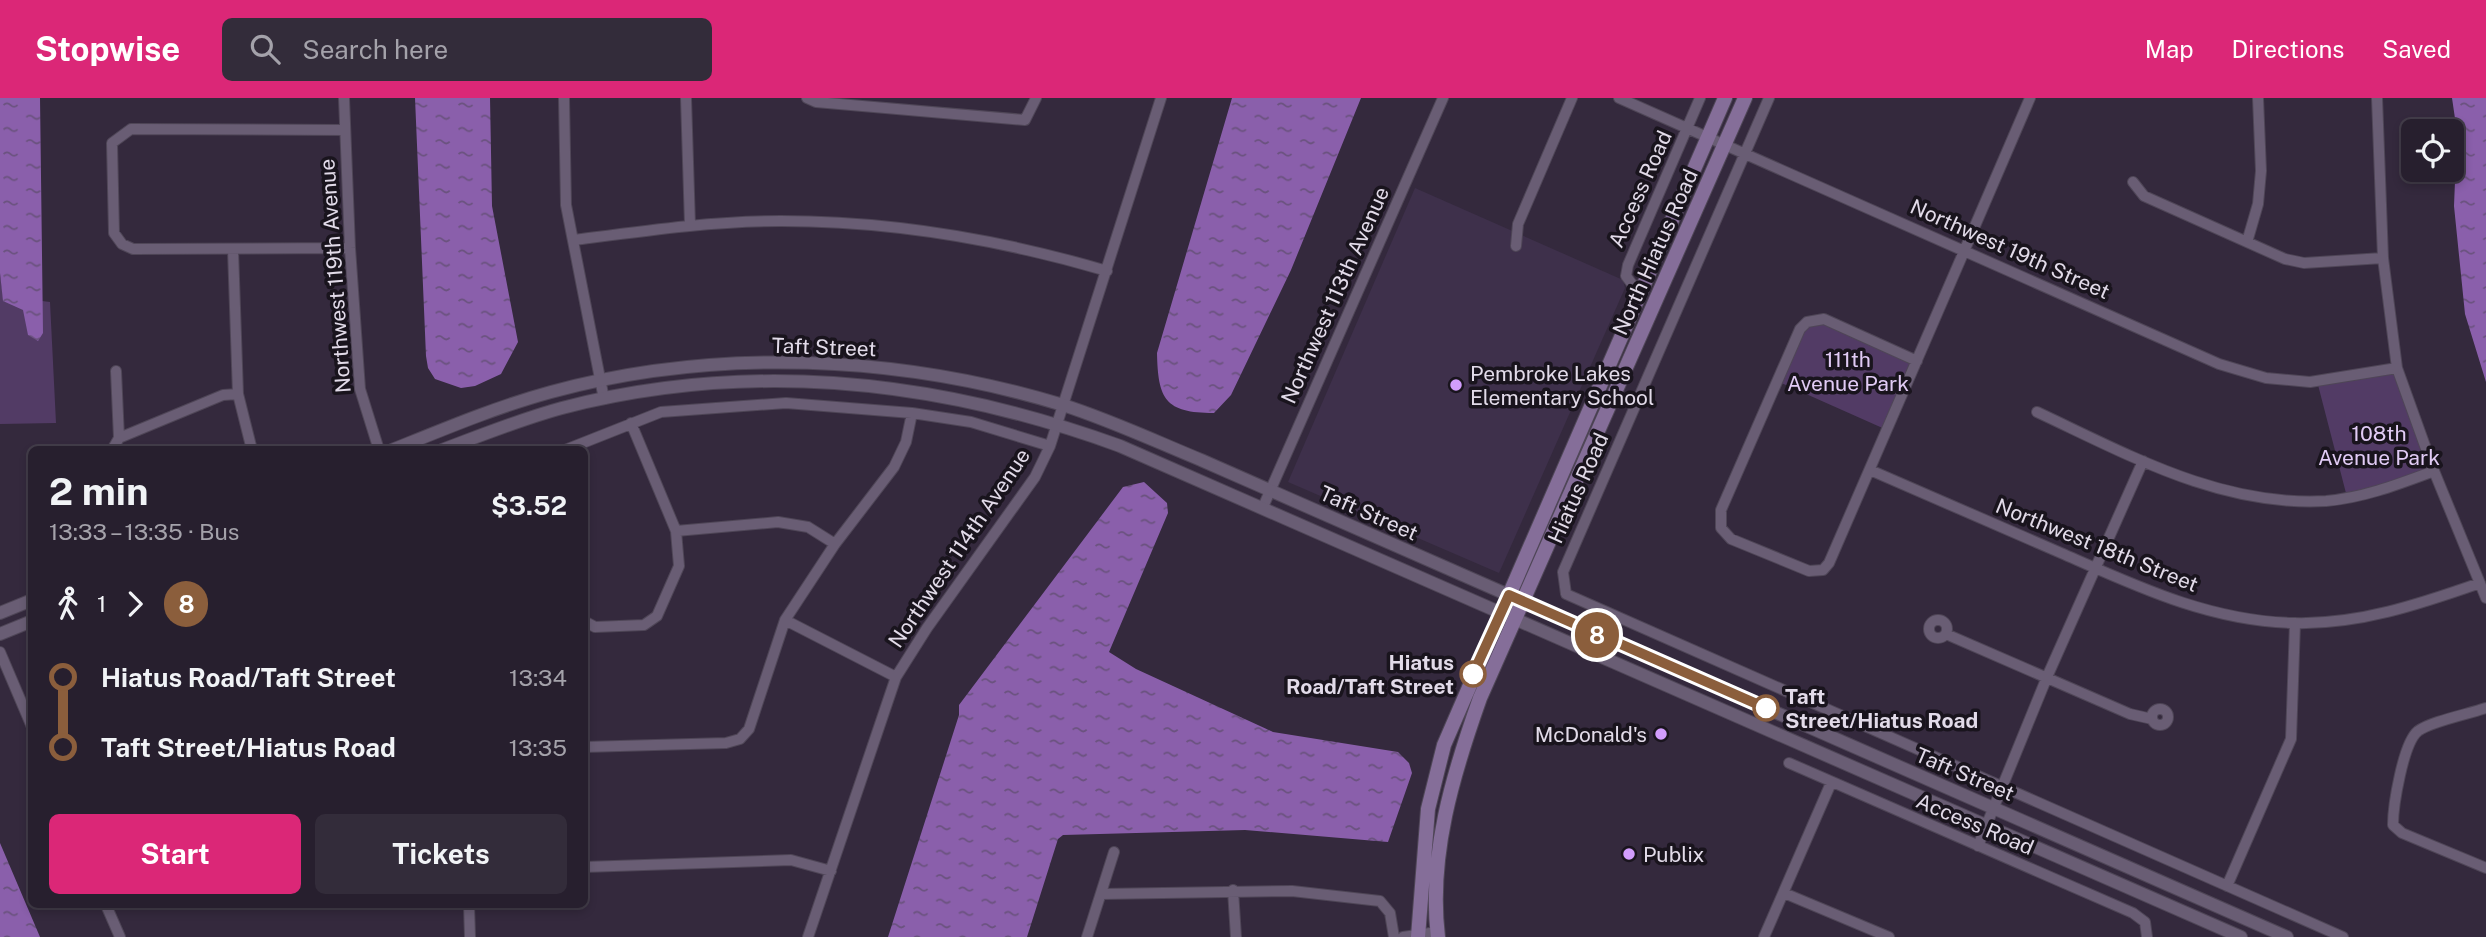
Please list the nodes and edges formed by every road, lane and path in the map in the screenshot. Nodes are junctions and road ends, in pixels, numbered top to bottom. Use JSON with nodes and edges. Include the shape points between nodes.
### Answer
{"nodes":[{"id":1,"x":344,"y":98,"type":"edge"},
{"id":2,"x":564,"y":98,"type":"edge"},
{"id":3,"x":686,"y":98,"type":"edge"},
{"id":4,"x":807,"y":98,"type":"edge"},
{"id":5,"x":1037,"y":98,"type":"edge"},
{"id":6,"x":1161,"y":98,"type":"edge"},
{"id":7,"x":1443,"y":98,"type":"edge"},
{"id":8,"x":1572,"y":98,"type":"edge"},
{"id":9,"x":1619,"y":98,"type":"edge"},
{"id":10,"x":1700,"y":98,"type":"edge"},
{"id":11,"x":1726,"y":98,"type":"edge"},
{"id":12,"x":1745,"y":98,"type":"edge"},
{"id":13,"x":1769,"y":98,"type":"edge"},
{"id":14,"x":2030,"y":98,"type":"edge"},
{"id":15,"x":2258,"y":98,"type":"edge"},
{"id":16,"x":2377,"y":98,"type":"edge"},
{"id":17,"x":1688,"y":127,"type":"junction"},
{"id":18,"x":345,"y":130,"type":"junction"},
{"id":19,"x":1709,"y":136,"type":"junction"},
{"id":20,"x":1726,"y":143,"type":"junction"},
{"id":21,"x":1746,"y":152,"type":"junction"},
{"id":22,"x":2133,"y":182,"type":"dead end"},
{"id":23,"x":690,"y":225,"type":"junction"},
{"id":24,"x":574,"y":240,"type":"junction"},
{"id":25,"x":2246,"y":242,"type":"junction"},
{"id":26,"x":1516,"y":246,"type":"dead end"},
{"id":27,"x":349,"y":248,"type":"junction"},
{"id":28,"x":1965,"y":249,"type":"junction"},
{"id":29,"x":233,"y":250,"type":"junction"},
{"id":30,"x":2382,"y":258,"type":"junction"},
{"id":31,"x":1107,"y":271,"type":"junction"},
{"id":32,"x":1642,"y":289,"type":"junction"},
{"id":33,"x":1917,"y":361,"type":"junction"},
{"id":34,"x":833,"y":365,"type":"junction"},
{"id":35,"x":2397,"y":368,"type":"junction"},
{"id":36,"x":116,"y":371,"type":"dead end"},
{"id":37,"x":601,"y":381,"type":"junction"},
{"id":38,"x":831,"y":382,"type":"junction"},
{"id":39,"x":238,"y":394,"type":"junction"},
{"id":40,"x":604,"y":399,"type":"junction"},
{"id":41,"x":1064,"y":406,"type":"junction"},
{"id":42,"x":2037,"y":412,"type":"dead end"},
{"id":43,"x":912,"y":413,"type":"junction"},
{"id":44,"x":631,"y":423,"type":"junction"},
{"id":45,"x":1058,"y":424,"type":"junction"},
{"id":46,"x":119,"y":438,"type":"junction"},
{"id":47,"x":114,"y":446,"type":"edge"},
{"id":48,"x":251,"y":446,"type":"edge"},
{"id":49,"x":378,"y":446,"type":"edge"},
{"id":50,"x":402,"y":446,"type":"edge"},
{"id":51,"x":453,"y":446,"type":"edge"},
{"id":52,"x":575,"y":446,"type":"edge"},
{"id":53,"x":1050,"y":446,"type":"junction"},
{"id":54,"x":2143,"y":461,"type":"junction"},
{"id":55,"x":1870,"y":470,"type":"junction"},
{"id":56,"x":2434,"y":471,"type":"junction"},
{"id":57,"x":1556,"y":485,"type":"junction"},
{"id":58,"x":1270,"y":490,"type":"junction"},
{"id":59,"x":1573,"y":493,"type":"junction"},
{"id":60,"x":1263,"y":507,"type":"junction"},
{"id":61,"x":1343,"y":522,"type":"junction"},
{"id":62,"x":676,"y":531,"type":"junction"},
{"id":63,"x":1336,"y":539,"type":"junction"},
{"id":64,"x":835,"y":544,"type":"junction"},
{"id":65,"x":2096,"y":568,"type":"junction"},
{"id":66,"x":2480,"y":583,"type":"junction"},
{"id":67,"x":1563,"y":587,"type":"joint"},
{"id":68,"x":1509,"y":595,"type":"junction"},
{"id":69,"x":2486,"y":598,"type":"edge"},
{"id":70,"x":28,"y":602,"type":"edge"},
{"id":71,"x":1524,"y":603,"type":"junction"},
{"id":72,"x":1501,"y":611,"type":"junction"},
{"id":73,"x":0,"y":613,"type":"edge"},
{"id":74,"x":1518,"y":618,"type":"junction"},
{"id":75,"x":785,"y":620,"type":"junction"},
{"id":76,"x":28,"y":623,"type":"edge"},
{"id":77,"x":588,"y":623,"type":"edge"},
{"id":78,"x":2295,"y":623,"type":"junction"},
{"id":79,"x":0,"y":634,"type":"edge"},
{"id":80,"x":1947,"y":634,"type":"dead end"},
{"id":81,"x":0,"y":652,"type":"edge"},
{"id":82,"x":1667,"y":665,"type":"junction"},
{"id":83,"x":896,"y":677,"type":"junction"},
{"id":84,"x":2047,"y":677,"type":"junction"},
{"id":85,"x":1658,"y":681,"type":"junction"},
{"id":86,"x":1766,"y":708,"type":"junction"},
{"id":87,"x":2486,"y":708,"type":"edge"},
{"id":88,"x":28,"y":718,"type":"edge"},
{"id":89,"x":2152,"y":719,"type":"dead end"},
{"id":90,"x":1758,"y":724,"type":"junction"},
{"id":91,"x":588,"y":747,"type":"edge"},
{"id":92,"x":1789,"y":763,"type":"dead end"},
{"id":93,"x":1832,"y":783,"type":"junction"},
{"id":94,"x":2000,"y":786,"type":"junction"},
{"id":95,"x":1993,"y":806,"type":"junction"},
{"id":96,"x":1986,"y":825,"type":"junction"},
{"id":97,"x":1978,"y":846,"type":"junction"},
{"id":98,"x":1114,"y":852,"type":"dead end"},
{"id":99,"x":588,"y":867,"type":"edge"},
{"id":100,"x":2486,"y":868,"type":"edge"},
{"id":101,"x":831,"y":871,"type":"junction"},
{"id":102,"x":2227,"y":886,"type":"junction"},
{"id":103,"x":1233,"y":890,"type":"junction"},
{"id":104,"x":1784,"y":893,"type":"junction"},
{"id":105,"x":1101,"y":894,"type":"junction"},
{"id":106,"x":107,"y":908,"type":"edge"},
{"id":107,"x":469,"y":908,"type":"edge"},
{"id":108,"x":1438,"y":935,"type":"edge"},
{"id":109,"x":120,"y":937,"type":"edge"},
{"id":110,"x":470,"y":937,"type":"edge"},
{"id":111,"x":808,"y":937,"type":"edge"},
{"id":112,"x":1087,"y":937,"type":"edge"},
{"id":113,"x":1236,"y":937,"type":"edge"},
{"id":114,"x":1394,"y":937,"type":"edge"},
{"id":115,"x":1403,"y":937,"type":"edge"},
{"id":116,"x":1418,"y":937,"type":"edge"},
{"id":117,"x":1764,"y":937,"type":"edge"},
{"id":118,"x":1889,"y":937,"type":"edge"},
{"id":119,"x":2147,"y":937,"type":"edge"},
{"id":120,"x":2242,"y":937,"type":"edge"},
{"id":121,"x":2287,"y":937,"type":"edge"},
{"id":122,"x":2343,"y":937,"type":"edge"}],
"edges":[{"from":1,"to":18,"type":"street","name":"Northwest 119th Avenue"},
{"from":2,"to":24,"type":"street","via":[[566,205]]},
{"from":3,"to":23,"type":"street"},
{"from":4,"to":5,"type":"street","via":[[1025,120]]},
{"from":6,"to":31,"type":"street","name":"Northwest 114th Avenue"},
{"from":7,"to":58,"type":"street","name":"Northwest 113th Avenue"},
{"from":8,"to":26,"type":"street","via":[[1518,224]]},
{"from":9,"to":17,"type":"street","name":"Northwest 19th Street"},
{"from":10,"to":17,"type":"street","name":"Access Road"},
{"from":11,"to":19,"type":"main road","name":"North Hiatus Road"},
{"from":12,"to":20,"type":"main road","name":"North Hiatus Road"},
{"from":13,"to":21,"type":"street","name":"Hiatus Road"},
{"from":14,"to":28,"type":"street"},
{"from":15,"to":25,"type":"street","via":[[2260,182]]},
{"from":16,"to":30,"type":"street"},
{"from":17,"to":19,"type":"street","name":"Northwest 19th Street"},
{"from":17,"to":32,"type":"street","name":"Access Road","via":[[1628,265],[1626,276]]},
{"from":18,"to":27,"type":"street","name":"Northwest 119th Avenue"},
{"from":18,"to":29,"type":"street","via":[[131,129],[112,143],[114,233],[122,244]]},
{"from":19,"to":20,"type":"street","name":"Northwest 19th Street"},
{"from":19,"to":32,"type":"main road","name":"North Hiatus Road"},
{"from":20,"to":21,"type":"street","name":"Northwest 19th Street"},
{"from":20,"to":59,"type":"main road","name":"North Hiatus Road"},
{"from":21,"to":28,"type":"street","name":"Northwest 19th Street"},
{"from":21,"to":67,"type":"street","name":"Hiatus Road","via":[[1563,572]]},
{"from":22,"to":25,"type":"street","via":[[2144,196]]},
{"from":23,"to":24,"type":"street"},
{"from":23,"to":31,"type":"street","via":[[782,221],[915,230],[1054,256]]},
{"from":24,"to":37,"type":"street"},
{"from":25,"to":30,"type":"street","via":[[2304,263]]},
{"from":27,"to":29,"type":"street"},
{"from":27,"to":49,"type":"street","name":"Northwest 119th Avenue","via":[[360,389]]},
{"from":28,"to":33,"type":"street"},
{"from":28,"to":35,"type":"street","name":"Northwest 19th Street","via":[[2219,363],[2266,378],[2310,382]]},
{"from":29,"to":39,"type":"street"},
{"from":30,"to":35,"type":"street"},
{"from":31,"to":41,"type":"street","name":"Northwest 114th Avenue"},
{"from":32,"to":57,"type":"main road","name":"North Hiatus Road"},
{"from":33,"to":55,"type":"street"},
{"from":33,"to":55,"type":"street","via":[[1824,319],[1807,322],[1721,510],[1721,528],[1742,544],[1809,571],[1823,570]]},
{"from":34,"to":37,"type":"street","name":"Taft Street","via":[[728,365]]},
{"from":34,"to":38,"type":"street"},
{"from":34,"to":41,"type":"street","name":"Taft Street","via":[[905,370]]},
{"from":35,"to":56,"type":"street"},
{"from":36,"to":46,"type":"street"},
{"from":37,"to":40,"type":"street"},
{"from":37,"to":50,"type":"street","name":"Taft Street","via":[[494,410]]},
{"from":38,"to":40,"type":"street","name":"Taft Street","via":[[717,384]]},
{"from":38,"to":45,"type":"street","name":"Taft Street","via":[[985,403]]},
{"from":39,"to":46,"type":"street","via":[[223,395]]},
{"from":39,"to":48,"type":"street"},
{"from":40,"to":51,"type":"street","name":"Taft Street","via":[[524,420]]},
{"from":41,"to":45,"type":"street","name":"Northwest 114th Avenue"},
{"from":41,"to":58,"type":"street","name":"Taft Street"},
{"from":42,"to":54,"type":"street"},
{"from":43,"to":44,"type":"street","via":[[786,403],[661,412]]},
{"from":43,"to":53,"type":"street","via":[[971,422]]},
{"from":43,"to":64,"type":"street","via":[[894,467]]},
{"from":44,"to":52,"type":"street"},
{"from":44,"to":62,"type":"street"},
{"from":45,"to":53,"type":"street","name":"Northwest 114th Avenue"},
{"from":45,"to":60,"type":"street","name":"Taft Street"},
{"from":46,"to":47,"type":"street"},
{"from":53,"to":83,"type":"street","name":"Northwest 114th Avenue","via":[[1035,477]]},
{"from":54,"to":56,"type":"street","via":[[2208,487],[2262,499],[2327,501],[2383,490]]},
{"from":54,"to":65,"type":"street"},
{"from":55,"to":65,"type":"street","name":"Northwest 18th Street"},
{"from":56,"to":66,"type":"street"},
{"from":57,"to":59,"type":"main road"},
{"from":57,"to":68,"type":"main road","name":"North Hiatus Road"},
{"from":58,"to":60,"type":"street","name":"Northwest 113th Avenue"},
{"from":58,"to":61,"type":"street","name":"Taft Street"},
{"from":59,"to":71,"type":"main road","name":"North Hiatus Road"},
{"from":60,"to":63,"type":"street","name":"Taft Street"},
{"from":61,"to":63,"type":"street"},
{"from":61,"to":68,"type":"street","name":"Taft Street"},
{"from":62,"to":64,"type":"street","via":[[778,522],[808,527]]},
{"from":62,"to":77,"type":"street","via":[[679,566],[657,616],[644,625],[595,627]]},
{"from":63,"to":72,"type":"street","name":"Taft Street"},
{"from":64,"to":75,"type":"street"},
{"from":65,"to":78,"type":"street","name":"Northwest 18th Street","via":[[2173,601],[2237,618]]},
{"from":65,"to":84,"type":"street"},
{"from":66,"to":69,"type":"street"},
{"from":66,"to":78,"type":"street","name":"Northwest 18th Street","via":[[2359,618]]},
{"from":67,"to":94,"type":"street","name":"Taft Street","via":[[1570,598]]},
{"from":68,"to":71,"type":"street","name":"Taft Street"},
{"from":68,"to":72,"type":"main road","name":"North Hiatus Road"},
{"from":70,"to":73,"type":"street"},
{"from":71,"to":74,"type":"main road","name":"North Hiatus Road"},
{"from":71,"to":82,"type":"street","name":"Taft Street"},
{"from":72,"to":74,"type":"street","name":"Taft Street"},
{"from":72,"to":116,"type":"main road","name":"North Hiatus Road","via":[[1444,745],[1428,808]]},
{"from":74,"to":85,"type":"street","name":"Taft Street"},
{"from":74,"to":108,"type":"main road","name":"North Hiatus Road","via":[[1480,698],[1459,757],[1437,876]]},
{"from":75,"to":83,"type":"street"},
{"from":75,"to":91,"type":"street","via":[[749,729],[740,739]]},
{"from":76,"to":79,"type":"street"},
{"from":78,"to":102,"type":"street","via":[[2291,739]]},
{"from":80,"to":84,"type":"street"},
{"from":81,"to":88,"type":"street"},
{"from":82,"to":85,"type":"street"},
{"from":82,"to":86,"type":"street","name":"Taft Street"},
{"from":83,"to":101,"type":"street","name":"Northwest 114th Avenue"},
{"from":84,"to":89,"type":"street","via":[[2130,714]]},
{"from":84,"to":94,"type":"street"},
{"from":85,"to":90,"type":"street","name":"Taft Street"},
{"from":86,"to":90,"type":"street"},
{"from":86,"to":95,"type":"street","name":"Taft Street"},
{"from":87,"to":100,"type":"street","via":[[2418,732],[2409,746],[2393,812],[2393,825],[2402,833]]},
{"from":90,"to":96,"type":"street","name":"Taft Street"},
{"from":92,"to":93,"type":"street","name":"Access Road"},
{"from":93,"to":97,"type":"street","name":"Access Road"},
{"from":93,"to":104,"type":"street"},
{"from":94,"to":95,"type":"street"},
{"from":94,"to":102,"type":"street","name":"Taft Street"},
{"from":95,"to":96,"type":"street"},
{"from":95,"to":121,"type":"street","name":"Taft Street"},
{"from":96,"to":97,"type":"street"},
{"from":96,"to":120,"type":"street","name":"Taft Street"},
{"from":97,"to":119,"type":"street","name":"Access Road","via":[[2133,913],[2145,922]]},
{"from":98,"to":105,"type":"street"},
{"from":99,"to":101,"type":"street","via":[[791,860]]},
{"from":101,"to":111,"type":"street","name":"Northwest 114th Avenue"},
{"from":102,"to":122,"type":"street","name":"Taft Street"},
{"from":103,"to":105,"type":"street"},
{"from":103,"to":113,"type":"street"},
{"from":103,"to":114,"type":"street","via":[[1380,901],[1390,913]]},
{"from":104,"to":117,"type":"street"},
{"from":104,"to":118,"type":"street"},
{"from":105,"to":112,"type":"street"},
{"from":106,"to":109,"type":"street"},
{"from":107,"to":110,"type":"street"},
{"from":108,"to":116,"type":"street"},
{"from":115,"to":116,"type":"street"}]}
